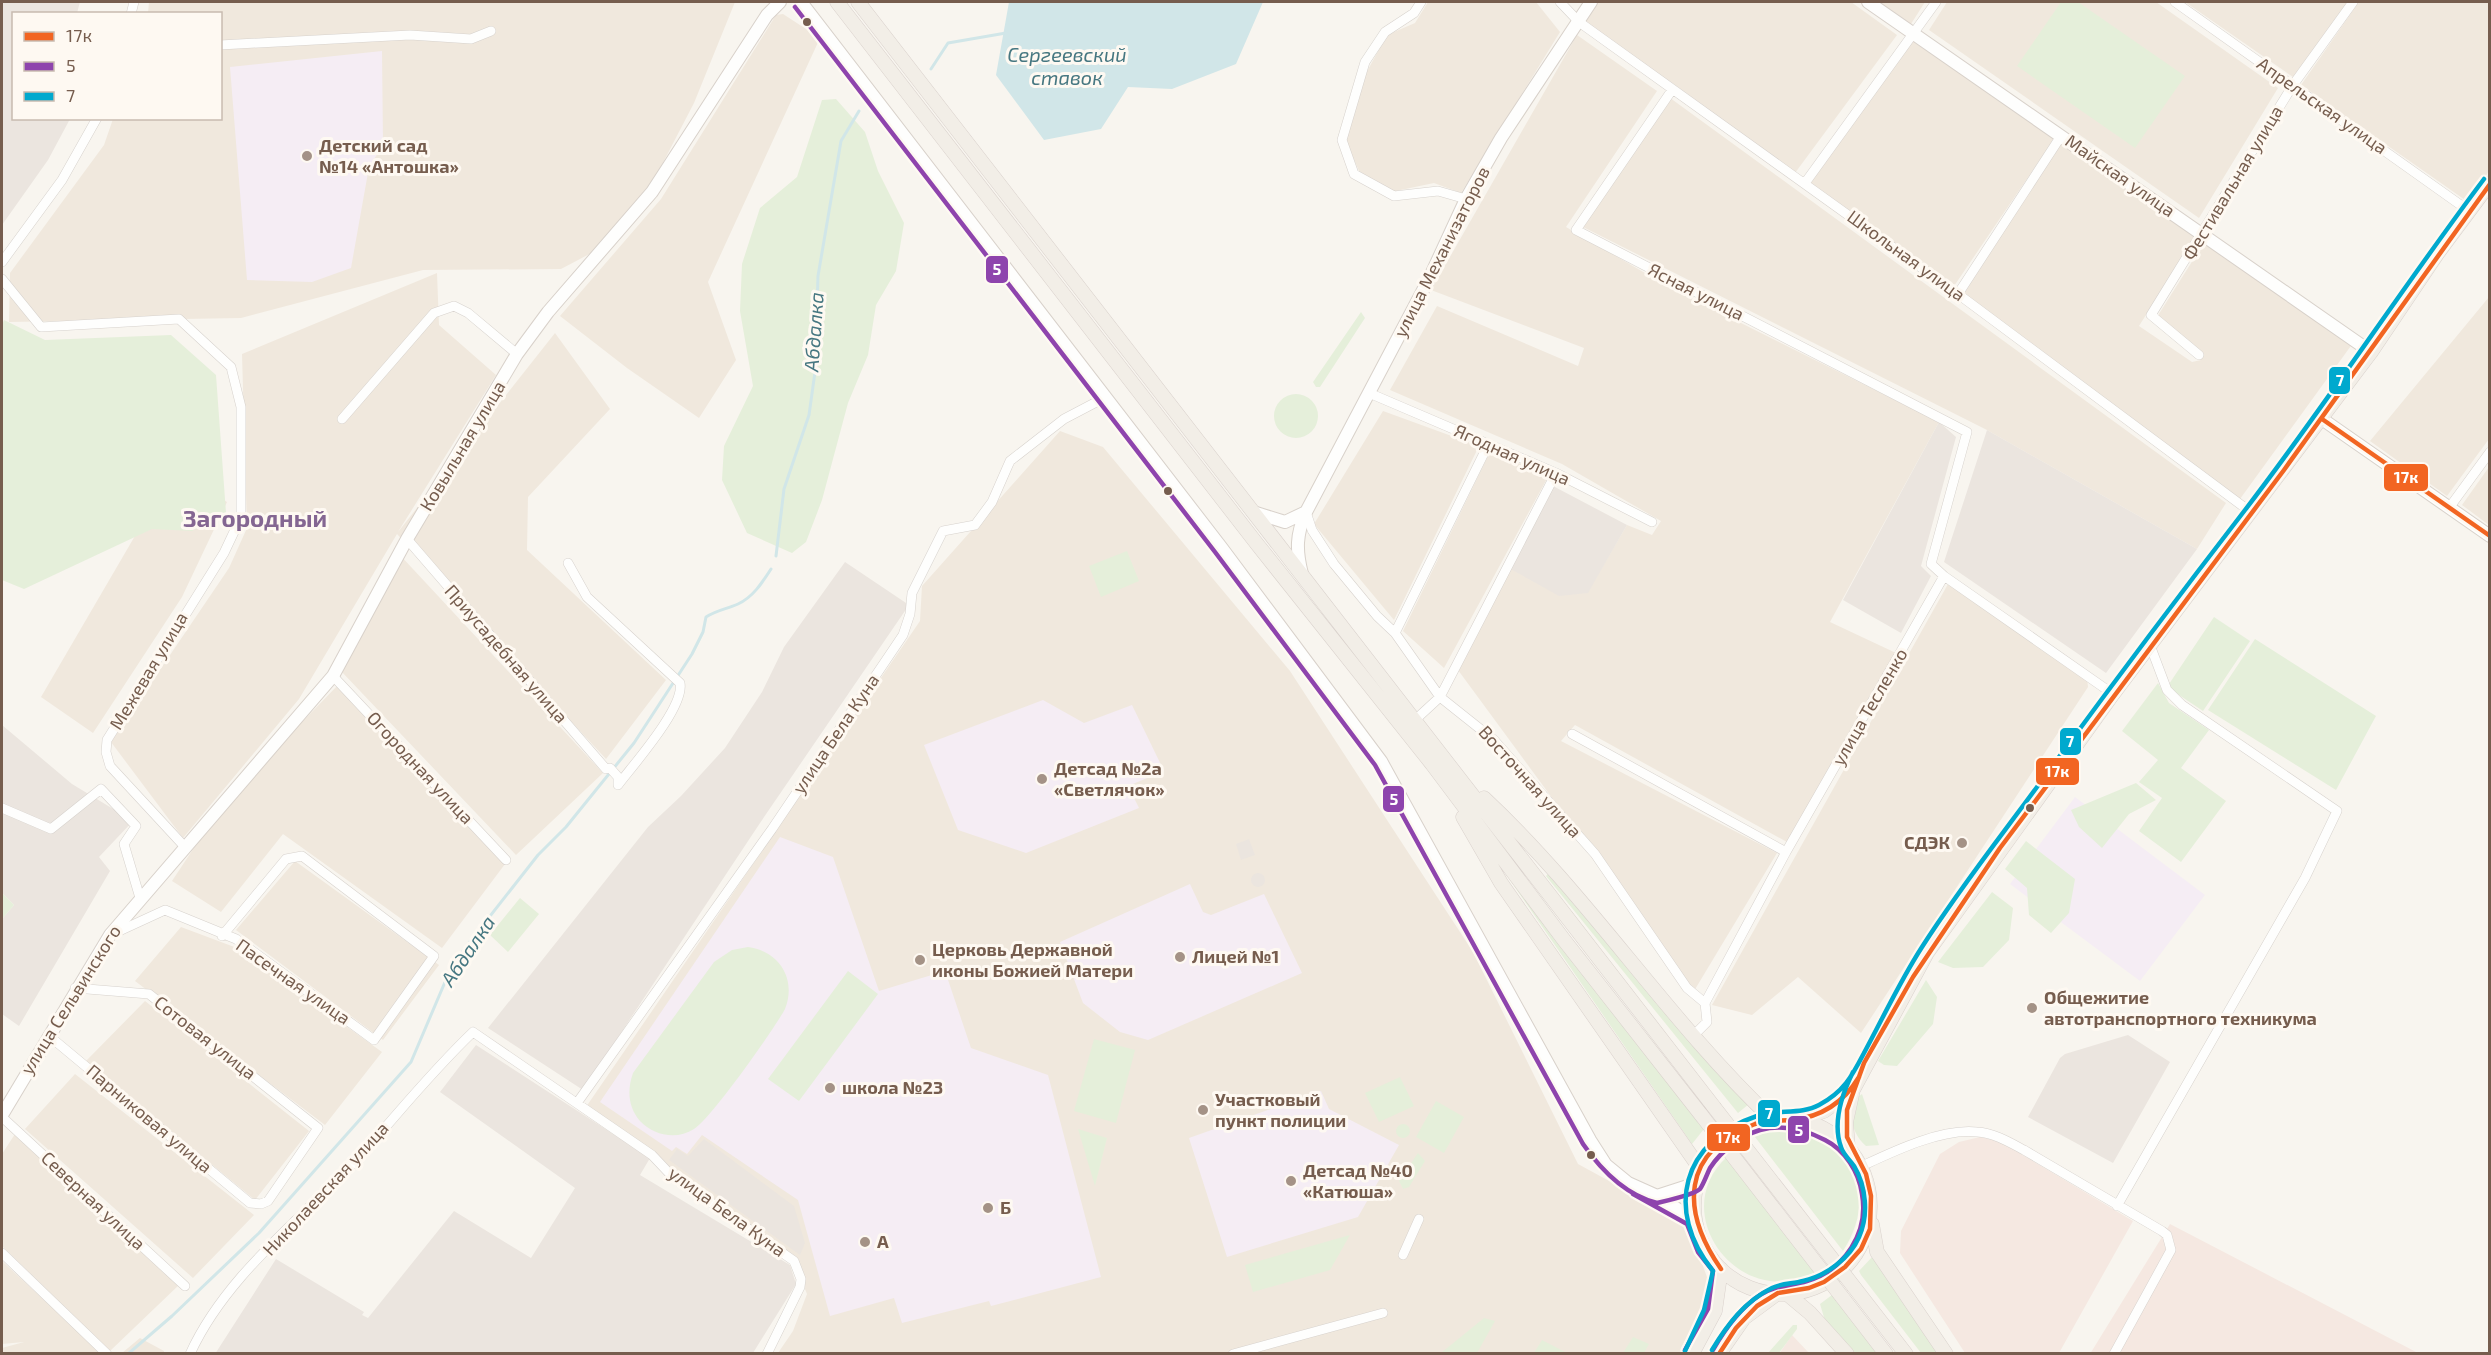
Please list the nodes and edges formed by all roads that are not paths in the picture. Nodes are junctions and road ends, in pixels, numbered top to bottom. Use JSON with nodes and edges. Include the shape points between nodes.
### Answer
{"nodes":[{"id":1,"x":780,"y":2,"type":"edge"},
{"id":2,"x":801,"y":2,"type":"edge"},
{"id":3,"x":837,"y":2,"type":"edge"},
{"id":4,"x":858,"y":2,"type":"edge"},
{"id":5,"x":1421,"y":2,"type":"edge"},
{"id":6,"x":1560,"y":2,"type":"edge"},
{"id":7,"x":1591,"y":2,"type":"edge"},
{"id":8,"x":1868,"y":2,"type":"edge"},
{"id":9,"x":1936,"y":2,"type":"edge"},
{"id":10,"x":2175,"y":2,"type":"edge"},
{"id":11,"x":2353,"y":2,"type":"edge"},
{"id":12,"x":1579,"y":22,"type":"junction"},
{"id":13,"x":491,"y":31,"type":"dead end"},
{"id":14,"x":1913,"y":33,"type":"junction"},
{"id":15,"x":222,"y":45,"type":"edge"},
{"id":16,"x":2293,"y":85,"type":"junction"},
{"id":17,"x":1672,"y":90,"type":"junction"},
{"id":18,"x":96,"y":120,"type":"edge"},
{"id":19,"x":2061,"y":136,"type":"junction"},
{"id":20,"x":1805,"y":183,"type":"junction"},
{"id":21,"x":2490,"y":183,"type":"edge"},
{"id":22,"x":1466,"y":199,"type":"junction"},
{"id":23,"x":2469,"y":211,"type":"junction"},
{"id":24,"x":2203,"y":234,"type":"junction"},
{"id":25,"x":2,"y":262,"type":"edge"},
{"id":26,"x":2,"y":279,"type":"edge"},
{"id":27,"x":1958,"y":294,"type":"junction"},
{"id":28,"x":2371,"y":352,"type":"junction"},
{"id":29,"x":517,"y":354,"type":"junction"},
{"id":30,"x":2199,"y":355,"type":"dead end"},
{"id":31,"x":1369,"y":393,"type":"junction"},
{"id":32,"x":1104,"y":398,"type":"junction"},
{"id":33,"x":342,"y":419,"type":"dead end"},
{"id":34,"x":2322,"y":419,"type":"junction"},
{"id":35,"x":1488,"y":445,"type":"junction"},
{"id":36,"x":2490,"y":452,"type":"edge"},
{"id":37,"x":1556,"y":473,"type":"junction"},
{"id":38,"x":2449,"y":508,"type":"junction"},
{"id":39,"x":1253,"y":512,"type":"junction"},
{"id":40,"x":1306,"y":512,"type":"junction"},
{"id":41,"x":2252,"y":513,"type":"junction"},
{"id":42,"x":1652,"y":522,"type":"dead end"},
{"id":43,"x":2490,"y":536,"type":"edge"},
{"id":44,"x":407,"y":540,"type":"junction"},
{"id":45,"x":568,"y":563,"type":"dead end"},
{"id":46,"x":1944,"y":576,"type":"junction"},
{"id":47,"x":1303,"y":578,"type":"junction"},
{"id":48,"x":1395,"y":633,"type":"junction"},
{"id":49,"x":2150,"y":645,"type":"junction"},
{"id":50,"x":333,"y":676,"type":"junction"},
{"id":51,"x":2113,"y":694,"type":"junction"},
{"id":52,"x":1440,"y":697,"type":"junction"},
{"id":53,"x":1415,"y":720,"type":"junction"},
{"id":54,"x":1572,"y":734,"type":"dead end"},
{"id":55,"x":1432,"y":764,"type":"junction"},
{"id":56,"x":1456,"y":771,"type":"junction"},
{"id":57,"x":2,"y":808,"type":"edge"},
{"id":58,"x":184,"y":846,"type":"junction"},
{"id":59,"x":1786,"y":852,"type":"junction"},
{"id":60,"x":506,"y":860,"type":"dead end"},
{"id":61,"x":143,"y":894,"type":"junction"},
{"id":62,"x":110,"y":935,"type":"junction"},
{"id":63,"x":222,"y":936,"type":"junction"},
{"id":64,"x":75,"y":988,"type":"junction"},
{"id":65,"x":1705,"y":1003,"type":"junction"},
{"id":66,"x":473,"y":1032,"type":"joint"},
{"id":67,"x":48,"y":1035,"type":"junction"},
{"id":68,"x":1693,"y":1036,"type":"junction"},
{"id":69,"x":1852,"y":1090,"type":"junction"},
{"id":70,"x":577,"y":1103,"type":"junction"},
{"id":71,"x":2,"y":1116,"type":"edge"},
{"id":72,"x":1797,"y":1119,"type":"junction"},
{"id":73,"x":1773,"y":1120,"type":"junction"},
{"id":74,"x":1848,"y":1147,"type":"junction"},
{"id":75,"x":1862,"y":1166,"type":"junction"},
{"id":76,"x":1701,"y":1170,"type":"junction"},
{"id":77,"x":1694,"y":1184,"type":"junction"},
{"id":78,"x":1658,"y":1196,"type":"junction"},
{"id":79,"x":250,"y":1203,"type":"joint"},
{"id":80,"x":2117,"y":1206,"type":"junction"},
{"id":81,"x":1419,"y":1219,"type":"dead end"},
{"id":82,"x":1693,"y":1219,"type":"junction"},
{"id":83,"x":1872,"y":1220,"type":"junction"},
{"id":84,"x":2,"y":1253,"type":"edge"},
{"id":85,"x":1403,"y":1255,"type":"dead end"},
{"id":86,"x":1720,"y":1269,"type":"junction"},
{"id":87,"x":185,"y":1286,"type":"dead end"},
{"id":88,"x":1782,"y":1293,"type":"junction"},
{"id":89,"x":1383,"y":1313,"type":"dead end"},
{"id":90,"x":107,"y":1353,"type":"edge"},
{"id":91,"x":190,"y":1353,"type":"edge"},
{"id":92,"x":767,"y":1353,"type":"edge"},
{"id":93,"x":1233,"y":1353,"type":"edge"},
{"id":94,"x":1692,"y":1353,"type":"edge"},
{"id":95,"x":1719,"y":1353,"type":"edge"},
{"id":96,"x":1847,"y":1353,"type":"edge"},
{"id":97,"x":1886,"y":1353,"type":"edge"},
{"id":98,"x":1906,"y":1353,"type":"edge"},
{"id":99,"x":1946,"y":1353,"type":"edge"},
{"id":100,"x":2114,"y":1353,"type":"edge"}],
"edges":[{"from":1,"to":29,"type":"street","name":"Ковыльная улица","via":[[767,15],[652,192],[548,312]]},
{"from":2,"to":32,"type":"street"},
{"from":3,"to":55,"type":"main road"},
{"from":4,"to":39,"type":"main road"},
{"from":5,"to":22,"type":"street","via":[[1414,13],[1385,32],[1369,54],[1341,140],[1354,174],[1394,196],[1438,191]]},
{"from":6,"to":12,"type":"street","name":"Школьная улица"},
{"from":7,"to":12,"type":"street","name":"улица Механизаторов"},
{"from":8,"to":14,"type":"street","name":"Майская улица"},
{"from":9,"to":14,"type":"street"},
{"from":10,"to":16,"type":"street","name":"Апрельская улица"},
{"from":11,"to":16,"type":"street","name":"Фестивальная улица"},
{"from":12,"to":17,"type":"street","name":"Школьная улица"},
{"from":12,"to":22,"type":"street","name":"улица Механизаторов","via":[[1501,138]]},
{"from":13,"to":15,"type":"street","via":[[471,39],[410,35]]},
{"from":14,"to":19,"type":"street","name":"Майская улица"},
{"from":14,"to":20,"type":"street"},
{"from":16,"to":23,"type":"street","name":"Апрельская улица"},
{"from":16,"to":24,"type":"street","name":"Фестивальная улица"},
{"from":17,"to":20,"type":"street","name":"Школьная улица"},
{"from":17,"to":46,"type":"street","name":"Ясная улица","via":[[1576,230],[1968,432],[1931,564]]},
{"from":18,"to":25,"type":"street","via":[[62,180]]},
{"from":19,"to":24,"type":"street","name":"Майская улица"},
{"from":19,"to":27,"type":"street"},
{"from":20,"to":27,"type":"street","name":"Школьная улица"},
{"from":21,"to":23,"type":"main road"},
{"from":22,"to":31,"type":"street","name":"улица Механизаторов"},
{"from":23,"to":28,"type":"main road"},
{"from":24,"to":28,"type":"street","name":"Майская улица"},
{"from":24,"to":30,"type":"street","name":"Фестивальная улица","via":[[2151,315]]},
{"from":26,"to":58,"type":"street","name":"Межевая улица","via":[[41,327],[179,319],[231,367],[241,407],[241,517],[224,553],[107,740],[110,766]]},
{"from":27,"to":41,"type":"street","name":"Школьная улица"},
{"from":28,"to":34,"type":"main road"},
{"from":29,"to":33,"type":"street","via":[[454,306],[434,313]]},
{"from":29,"to":44,"type":"street","name":"Ковыльная улица"},
{"from":31,"to":35,"type":"street","name":"Ягодная улица"},
{"from":31,"to":40,"type":"street","name":"улица Механизаторов"},
{"from":32,"to":70,"type":"street","name":"улица Бела Куна","via":[[1064,419],[1010,461],[992,502],[975,525],[943,531],[912,593],[903,635],[772,829]]},
{"from":32,"to":78,"type":"street","via":[[1381,761],[1606,1165],[1628,1182]]},
{"from":34,"to":38,"type":"street"},
{"from":34,"to":41,"type":"main road"},
{"from":35,"to":37,"type":"street","name":"Ягодная улица"},
{"from":35,"to":48,"type":"street"},
{"from":36,"to":38,"type":"street"},
{"from":37,"to":42,"type":"street","name":"Ягодная улица"},
{"from":37,"to":52,"type":"street"},
{"from":38,"to":43,"type":"street"},
{"from":39,"to":40,"type":"street","via":[[1285,522]]},
{"from":39,"to":47,"type":"main road"},
{"from":40,"to":47,"type":"street","name":"улица Механизаторов","via":[[1296,545]]},
{"from":40,"to":48,"type":"street","name":"Восточная улица","via":[[1312,530],[1334,564]]},
{"from":41,"to":49,"type":"main road"},
{"from":44,"to":45,"type":"street","name":"Приусадебная улица","via":[[618,777],[618,785],[664,727],[681,690],[676,678],[587,597]]},
{"from":44,"to":50,"type":"street","name":"Ковыльная улица"},
{"from":46,"to":51,"type":"street"},
{"from":46,"to":59,"type":"street","name":"улица Тесленко"},
{"from":47,"to":53,"type":"main road"},
{"from":48,"to":52,"type":"street","name":"Восточная улица"},
{"from":49,"to":51,"type":"main road"},
{"from":49,"to":80,"type":"street","via":[[2167,690],[2182,705],[2337,811],[2305,878]]},
{"from":50,"to":58,"type":"street","name":"Ковыльная улица"},
{"from":50,"to":60,"type":"street","name":"Огородная улица"},
{"from":51,"to":69,"type":"main road","via":[[1927,953]]},
{"from":52,"to":53,"type":"street"},
{"from":52,"to":65,"type":"street","name":"Восточная улица","via":[[1494,740],[1595,854],[1687,988]]},
{"from":53,"to":56,"type":"main road"},
{"from":54,"to":59,"type":"street"},
{"from":55,"to":76,"type":"main road","via":[[1501,884]]},
{"from":55,"to":97,"type":"main road","bridge":true},
{"from":56,"to":68,"type":"main road","via":[[1543,858]]},
{"from":56,"to":98,"type":"main road","bridge":true},
{"from":57,"to":61,"type":"street","via":[[51,830],[101,789],[136,826],[124,844]]},
{"from":58,"to":61,"type":"street","name":"Ковыльная улица"},
{"from":59,"to":65,"type":"street","name":"улица Тесленко"},
{"from":61,"to":62,"type":"street","name":"улица Сельвинского"},
{"from":62,"to":63,"type":"street","name":"Пасечная улица","via":[[165,910]]},
{"from":62,"to":64,"type":"street","name":"улица Сельвинского"},
{"from":63,"to":63,"type":"street","name":"Пасечная улица","via":[[236,939],[374,1040],[434,956],[302,856],[286,859]]},
{"from":64,"to":67,"type":"street","name":"улица Сельвинского"},
{"from":64,"to":79,"type":"street","name":"Сотовая улица","via":[[149,994],[318,1127],[268,1201]]},
{"from":65,"to":68,"type":"street","name":"улица Тесленко","via":[[1707,1022]]},
{"from":66,"to":70,"type":"street","name":"улица Бела Куна"},
{"from":66,"to":91,"type":"street","name":"Николаевская улица","via":[[432,1071],[358,1158],[229,1291],[201,1329]]},
{"from":67,"to":71,"type":"street","name":"улица Сельвинского"},
{"from":67,"to":79,"type":"street","name":"Парниковая улица"},
{"from":68,"to":73,"type":"main road"},
{"from":69,"to":72,"type":"main road","via":[[1824,1111]]},
{"from":69,"to":74,"type":"main road","via":[[1846,1122]]},
{"from":70,"to":92,"type":"street","name":"улица Бела Куна","via":[[795,1261],[800,1287]]},
{"from":71,"to":87,"type":"street","name":"Северная улица"},
{"from":72,"to":73,"type":"main road"},
{"from":72,"to":74,"type":"main road","via":[[1822,1128]]},
{"from":73,"to":76,"type":"main road","via":[[1728,1137]]},
{"from":74,"to":75,"type":"main road"},
{"from":75,"to":80,"type":"street","via":[[1944,1134],[1978,1132],[2024,1150]]},
{"from":75,"to":83,"type":"main road","via":[[1871,1191]]},
{"from":76,"to":77,"type":"main road"},
{"from":77,"to":78,"type":"street"},
{"from":77,"to":82,"type":"main road"},
{"from":78,"to":82,"type":"street"},
{"from":80,"to":100,"type":"street","via":[[2167,1235],[2171,1250]]},
{"from":81,"to":85,"type":"street"},
{"from":82,"to":86,"type":"main road","via":[[1705,1249]]},
{"from":83,"to":88,"type":"main road","via":[[1862,1248],[1835,1275],[1813,1287]]},
{"from":83,"to":99,"type":"main road","via":[[1877,1252]]},
{"from":84,"to":90,"type":"street"},
{"from":86,"to":88,"type":"main road","via":[[1757,1290]]},
{"from":86,"to":94,"type":"main road","via":[[1714,1311]]},
{"from":88,"to":95,"type":"main road","via":[[1744,1318]]},
{"from":88,"to":96,"type":"main road","via":[[1810,1313]]},
{"from":89,"to":93,"type":"street"}]}
